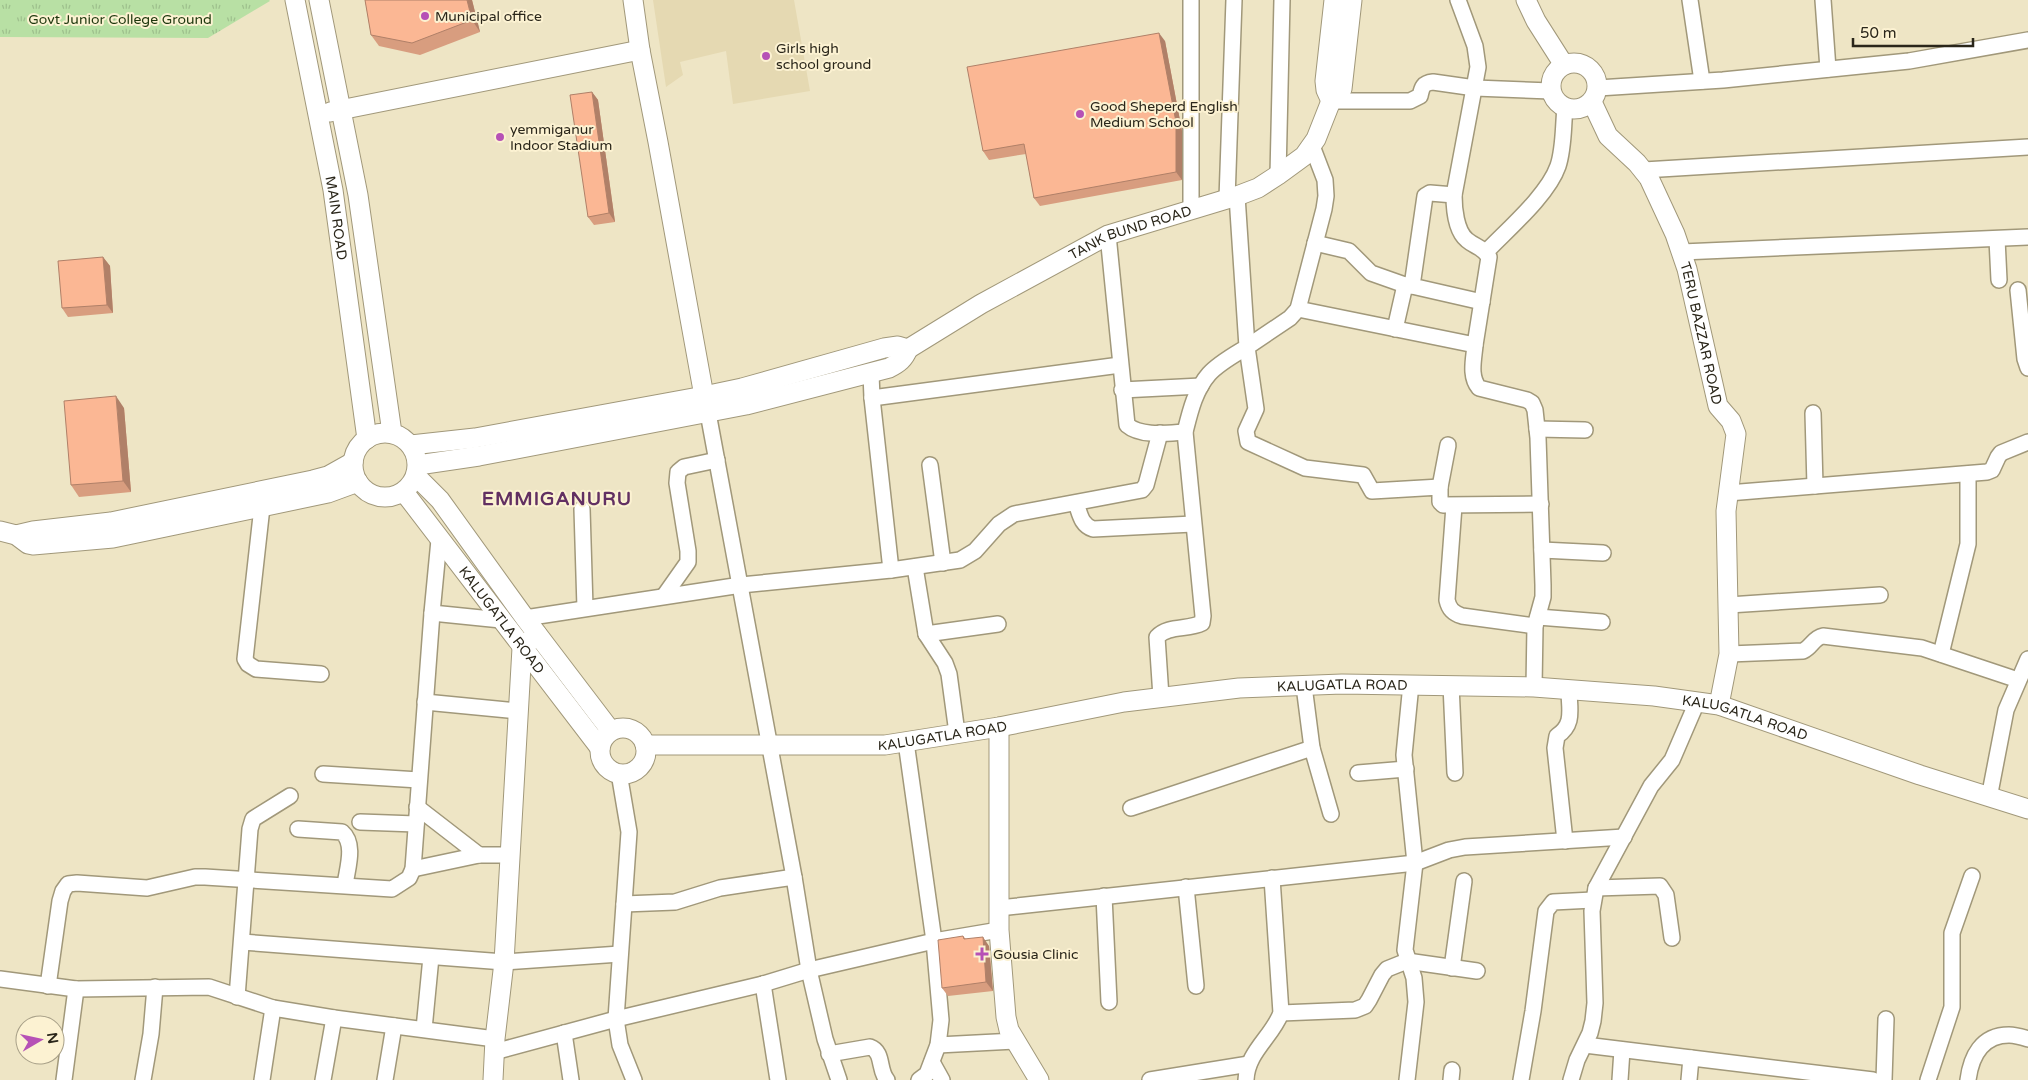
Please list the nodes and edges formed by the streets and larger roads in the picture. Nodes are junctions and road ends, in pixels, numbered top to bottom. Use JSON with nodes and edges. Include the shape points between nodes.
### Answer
{"nodes":[{"id":1,"x":296,"y":0,"type":"edge"},
{"id":2,"x":318,"y":0,"type":"edge"},
{"id":3,"x":633,"y":0,"type":"edge"},
{"id":4,"x":1191,"y":0,"type":"edge"},
{"id":5,"x":1234,"y":0,"type":"edge"},
{"id":6,"x":1282,"y":0,"type":"edge"},
{"id":7,"x":1334,"y":0,"type":"edge"},
{"id":8,"x":1352,"y":0,"type":"edge"},
{"id":9,"x":1458,"y":0,"type":"edge"},
{"id":10,"x":1526,"y":0,"type":"edge"},
{"id":11,"x":1690,"y":0,"type":"edge"},
{"id":12,"x":1823,"y":0,"type":"edge"},
{"id":13,"x":2028,"y":40,"type":"edge"},
{"id":14,"x":640,"y":50,"type":"junction"},
{"id":15,"x":1564,"y":65,"type":"junction"},
{"id":16,"x":1828,"y":69,"type":"junction"},
{"id":17,"x":1702,"y":81,"type":"junction"},
{"id":18,"x":1475,"y":88,"type":"junction"},
{"id":19,"x":1551,"y":91,"type":"junction"},
{"id":20,"x":1595,"y":95,"type":"junction"},
{"id":21,"x":1331,"y":101,"type":"junction"},
{"id":22,"x":1564,"y":108,"type":"junction"},
{"id":23,"x":341,"y":110,"type":"junction"},
{"id":24,"x":318,"y":115,"type":"junction"},
{"id":25,"x":1312,"y":146,"type":"junction"},
{"id":26,"x":2028,"y":147,"type":"edge"},
{"id":27,"x":1644,"y":170,"type":"junction"},
{"id":28,"x":1278,"y":175,"type":"junction"},
{"id":29,"x":1454,"y":195,"type":"junction"},
{"id":30,"x":1232,"y":198,"type":"junction"},
{"id":31,"x":1191,"y":210,"type":"junction"},
{"id":32,"x":1108,"y":235,"type":"junction"},
{"id":33,"x":2028,"y":238,"type":"edge"},
{"id":34,"x":1997,"y":239,"type":"junction"},
{"id":35,"x":1316,"y":243,"type":"junction"},
{"id":36,"x":1486,"y":252,"type":"junction"},
{"id":37,"x":1682,"y":252,"type":"junction"},
{"id":38,"x":1999,"y":280,"type":"dead end"},
{"id":39,"x":1408,"y":285,"type":"junction"},
{"id":40,"x":2018,"y":290,"type":"dead end"},
{"id":41,"x":1482,"y":302,"type":"junction"},
{"id":42,"x":1298,"y":309,"type":"junction"},
{"id":43,"x":1394,"y":329,"type":"junction"},
{"id":44,"x":1475,"y":345,"type":"junction"},
{"id":45,"x":1247,"y":347,"type":"junction"},
{"id":46,"x":908,"y":349,"type":"junction"},
{"id":47,"x":1120,"y":365,"type":"junction"},
{"id":48,"x":2028,"y":368,"type":"edge"},
{"id":49,"x":871,"y":374,"type":"junction"},
{"id":50,"x":1201,"y":386,"type":"junction"},
{"id":51,"x":1122,"y":390,"type":"junction"},
{"id":52,"x":872,"y":398,"type":"junction"},
{"id":53,"x":706,"y":404,"type":"junction"},
{"id":54,"x":1813,"y":413,"type":"dead end"},
{"id":55,"x":1537,"y":429,"type":"junction"},
{"id":56,"x":1586,"y":430,"type":"dead end"},
{"id":57,"x":392,"y":432,"type":"junction"},
{"id":58,"x":1185,"y":432,"type":"junction"},
{"id":59,"x":1160,"y":433,"type":"junction"},
{"id":60,"x":366,"y":439,"type":"junction"},
{"id":61,"x":2028,"y":442,"type":"edge"},
{"id":62,"x":1448,"y":444,"type":"dead end"},
{"id":63,"x":411,"y":445,"type":"junction"},
{"id":64,"x":717,"y":460,"type":"junction"},
{"id":65,"x":353,"y":462,"type":"junction"},
{"id":66,"x":930,"y":465,"type":"dead end"},
{"id":67,"x":417,"y":470,"type":"junction"},
{"id":68,"x":1968,"y":474,"type":"junction"},
{"id":69,"x":358,"y":482,"type":"junction"},
{"id":70,"x":1440,"y":486,"type":"junction"},
{"id":71,"x":1814,"y":486,"type":"junction"},
{"id":72,"x":404,"y":492,"type":"junction"},
{"id":73,"x":1728,"y":493,"type":"junction"},
{"id":74,"x":1076,"y":503,"type":"junction"},
{"id":75,"x":1540,"y":504,"type":"junction"},
{"id":76,"x":1454,"y":506,"type":"junction"},
{"id":77,"x":262,"y":507,"type":"junction"},
{"id":78,"x":582,"y":509,"type":"dead end"},
{"id":79,"x":1193,"y":524,"type":"junction"},
{"id":80,"x":8,"y":533,"type":"edge"},
{"id":81,"x":439,"y":540,"type":"junction"},
{"id":82,"x":1542,"y":550,"type":"junction"},
{"id":83,"x":1603,"y":553,"type":"dead end"},
{"id":84,"x":944,"y":563,"type":"junction"},
{"id":85,"x":915,"y":567,"type":"junction"},
{"id":86,"x":891,"y":570,"type":"junction"},
{"id":87,"x":741,"y":585,"type":"junction"},
{"id":88,"x":1880,"y":595,"type":"dead end"},
{"id":89,"x":664,"y":596,"type":"junction"},
{"id":90,"x":1729,"y":605,"type":"junction"},
{"id":91,"x":585,"y":608,"type":"junction"},
{"id":92,"x":432,"y":613,"type":"junction"},
{"id":93,"x":525,"y":618,"type":"junction"},
{"id":94,"x":501,"y":620,"type":"junction"},
{"id":95,"x":1536,"y":621,"type":"junction"},
{"id":96,"x":1602,"y":622,"type":"dead end"},
{"id":97,"x":998,"y":624,"type":"dead end"},
{"id":98,"x":537,"y":634,"type":"junction"},
{"id":99,"x":926,"y":634,"type":"junction"},
{"id":100,"x":522,"y":648,"type":"junction"},
{"id":101,"x":1729,"y":654,"type":"junction"},
{"id":102,"x":1941,"y":654,"type":"junction"},
{"id":103,"x":2028,"y":658,"type":"edge"},
{"id":104,"x":321,"y":674,"type":"dead end"},
{"id":105,"x":2018,"y":680,"type":"junction"},
{"id":106,"x":1411,"y":684,"type":"junction"},
{"id":107,"x":1451,"y":685,"type":"junction"},
{"id":108,"x":1304,"y":686,"type":"junction"},
{"id":109,"x":1534,"y":688,"type":"junction"},
{"id":110,"x":1569,"y":690,"type":"junction"},
{"id":111,"x":1161,"y":697,"type":"junction"},
{"id":112,"x":425,"y":702,"type":"junction"},
{"id":113,"x":1697,"y":702,"type":"junction"},
{"id":114,"x":1719,"y":705,"type":"junction"},
{"id":115,"x":518,"y":711,"type":"junction"},
{"id":116,"x":999,"y":727,"type":"junction"},
{"id":117,"x":610,"y":732,"type":"junction"},
{"id":118,"x":957,"y":733,"type":"junction"},
{"id":119,"x":906,"y":742,"type":"junction"},
{"id":120,"x":769,"y":745,"type":"junction"},
{"id":121,"x":645,"y":746,"type":"junction"},
{"id":122,"x":600,"y":748,"type":"junction"},
{"id":123,"x":1312,"y":748,"type":"junction"},
{"id":124,"x":1406,"y":769,"type":"junction"},
{"id":125,"x":1455,"y":772,"type":"dead end"},
{"id":126,"x":619,"y":773,"type":"junction"},
{"id":127,"x":1358,"y":773,"type":"dead end"},
{"id":128,"x":323,"y":774,"type":"dead end"},
{"id":129,"x":420,"y":780,"type":"junction"},
{"id":130,"x":290,"y":796,"type":"dead end"},
{"id":131,"x":1989,"y":798,"type":"junction"},
{"id":132,"x":417,"y":807,"type":"junction"},
{"id":133,"x":1131,"y":808,"type":"dead end"},
{"id":134,"x":2028,"y":810,"type":"edge"},
{"id":135,"x":1331,"y":814,"type":"dead end"},
{"id":136,"x":360,"y":822,"type":"dead end"},
{"id":137,"x":416,"y":824,"type":"junction"},
{"id":138,"x":298,"y":829,"type":"dead end"},
{"id":139,"x":1624,"y":837,"type":"junction"},
{"id":140,"x":1565,"y":841,"type":"junction"},
{"id":141,"x":479,"y":855,"type":"junction"},
{"id":142,"x":511,"y":856,"type":"junction"},
{"id":143,"x":1414,"y":863,"type":"junction"},
{"id":144,"x":413,"y":869,"type":"junction"},
{"id":145,"x":1972,"y":876,"type":"dead end"},
{"id":146,"x":794,"y":877,"type":"junction"},
{"id":147,"x":1272,"y":878,"type":"junction"},
{"id":148,"x":248,"y":879,"type":"junction"},
{"id":149,"x":1464,"y":881,"type":"dead end"},
{"id":150,"x":345,"y":885,"type":"junction"},
{"id":151,"x":1186,"y":888,"type":"junction"},
{"id":152,"x":1594,"y":894,"type":"junction"},
{"id":153,"x":1104,"y":896,"type":"junction"},
{"id":154,"x":624,"y":904,"type":"junction"},
{"id":155,"x":999,"y":908,"type":"junction"},
{"id":156,"x":999,"y":930,"type":"junction"},
{"id":157,"x":1672,"y":938,"type":"dead end"},
{"id":158,"x":934,"y":941,"type":"junction"},
{"id":159,"x":242,"y":942,"type":"junction"},
{"id":160,"x":620,"y":954,"type":"junction"},
{"id":161,"x":431,"y":957,"type":"junction"},
{"id":162,"x":1407,"y":961,"type":"junction"},
{"id":163,"x":504,"y":962,"type":"junction"},
{"id":164,"x":1452,"y":968,"type":"junction"},
{"id":165,"x":809,"y":970,"type":"junction"},
{"id":166,"x":1477,"y":971,"type":"dead end"},
{"id":167,"x":0,"y":979,"type":"edge"},
{"id":168,"x":763,"y":984,"type":"junction"},
{"id":169,"x":48,"y":986,"type":"junction"},
{"id":170,"x":1196,"y":986,"type":"dead end"},
{"id":171,"x":155,"y":987,"type":"junction"},
{"id":172,"x":76,"y":988,"type":"junction"},
{"id":173,"x":237,"y":997,"type":"junction"},
{"id":174,"x":1109,"y":1002,"type":"dead end"},
{"id":175,"x":274,"y":1008,"type":"junction"},
{"id":176,"x":1281,"y":1013,"type":"junction"},
{"id":177,"x":334,"y":1018,"type":"junction"},
{"id":178,"x":616,"y":1019,"type":"junction"},
{"id":179,"x":1886,"y":1019,"type":"dead end"},
{"id":180,"x":394,"y":1026,"type":"junction"},
{"id":181,"x":424,"y":1030,"type":"junction"},
{"id":182,"x":564,"y":1033,"type":"junction"},
{"id":183,"x":2028,"y":1039,"type":"edge"},
{"id":184,"x":1015,"y":1041,"type":"junction"},
{"id":185,"x":938,"y":1045,"type":"junction"},
{"id":186,"x":1585,"y":1045,"type":"junction"},
{"id":187,"x":495,"y":1046,"type":"junction"},
{"id":188,"x":1622,"y":1050,"type":"junction"},
{"id":189,"x":829,"y":1054,"type":"junction"},
{"id":190,"x":1691,"y":1058,"type":"junction"},
{"id":191,"x":932,"y":1062,"type":"junction"},
{"id":192,"x":1249,"y":1064,"type":"junction"},
{"id":193,"x":1754,"y":1073,"type":"edge"},
{"id":194,"x":1796,"y":1075,"type":"edge"},
{"id":195,"x":1840,"y":1078,"type":"edge"},
{"id":196,"x":64,"y":1080,"type":"edge"},
{"id":197,"x":143,"y":1080,"type":"edge"},
{"id":198,"x":262,"y":1080,"type":"edge"},
{"id":199,"x":323,"y":1080,"type":"edge"},
{"id":200,"x":385,"y":1080,"type":"edge"},
{"id":201,"x":493,"y":1080,"type":"edge"},
{"id":202,"x":571,"y":1080,"type":"edge"},
{"id":203,"x":634,"y":1080,"type":"edge"},
{"id":204,"x":778,"y":1080,"type":"edge"},
{"id":205,"x":839,"y":1080,"type":"edge"},
{"id":206,"x":887,"y":1080,"type":"edge"},
{"id":207,"x":919,"y":1080,"type":"edge"},
{"id":208,"x":942,"y":1080,"type":"edge"},
{"id":209,"x":1039,"y":1080,"type":"edge"},
{"id":210,"x":1150,"y":1080,"type":"edge"},
{"id":211,"x":1246,"y":1080,"type":"edge"},
{"id":212,"x":1407,"y":1080,"type":"edge"},
{"id":213,"x":1521,"y":1080,"type":"edge"},
{"id":214,"x":1571,"y":1080,"type":"edge"},
{"id":215,"x":1620,"y":1080,"type":"edge"},
{"id":216,"x":1689,"y":1080,"type":"edge"},
{"id":217,"x":1873,"y":1080,"type":"edge"},
{"id":218,"x":1884,"y":1080,"type":"edge"},
{"id":219,"x":1928,"y":1080,"type":"edge"},
{"id":220,"x":1968,"y":1080,"type":"edge"}],
"edges":[{"from":1,"to":24,"type":"street","name":"MAIN ROAD"},
{"from":2,"to":23,"type":"street","name":"MAIN ROAD"},
{"from":3,"to":14,"type":"street"},
{"from":4,"to":31,"type":"street"},
{"from":5,"to":30,"type":"street"},
{"from":6,"to":28,"type":"street"},
{"from":7,"to":21,"type":"street","via":[[1325,81]]},
{"from":8,"to":21,"type":"street","name":"TANK BUND ROAD","via":[[1342,89]]},
{"from":9,"to":18,"type":"street","via":[[1476,52]]},
{"from":10,"to":15,"type":"street"},
{"from":11,"to":17,"type":"street"},
{"from":12,"to":16,"type":"street"},
{"from":13,"to":16,"type":"street","via":[[1909,61]]},
{"from":14,"to":23,"type":"street"},
{"from":14,"to":53,"type":"street"},
{"from":15,"to":19,"type":"street","via":[[1552,77]]},
{"from":15,"to":20,"type":"street","name":"TERU BAZZAR ROAD","via":[[1572,63],[1587,67],[1597,80]]},
{"from":16,"to":17,"type":"street"},
{"from":17,"to":20,"type":"street"},
{"from":18,"to":19,"type":"street"},
{"from":18,"to":21,"type":"street","via":[[1427,82],[1420,96],[1410,101]]},
{"from":18,"to":29,"type":"street"},
{"from":19,"to":22,"type":"street"},
{"from":20,"to":22,"type":"street","via":[[1579,110]]},
{"from":20,"to":27,"type":"street","name":"TERU BAZZAR ROAD","via":[[1608,136]]},
{"from":21,"to":25,"type":"street","name":"TANK BUND ROAD"},
{"from":22,"to":36,"type":"street","via":[[1559,164],[1549,185]]},
{"from":23,"to":24,"type":"street"},
{"from":23,"to":57,"type":"street","name":"MAIN ROAD","via":[[358,195]]},
{"from":24,"to":60,"type":"street","name":"MAIN ROAD","via":[[333,190]]},
{"from":25,"to":28,"type":"street","name":"TANK BUND ROAD"},
{"from":25,"to":35,"type":"street","via":[[1326,188]]},
{"from":26,"to":27,"type":"street"},
{"from":27,"to":37,"type":"street","name":"TERU BAZZAR ROAD"},
{"from":28,"to":30,"type":"street","name":"TANK BUND ROAD","via":[[1258,188]]},
{"from":29,"to":36,"type":"street","via":[[1457,219],[1466,240]]},
{"from":29,"to":39,"type":"street","via":[[1430,193],[1425,196]]},
{"from":30,"to":31,"type":"street","name":"TANK BUND ROAD"},
{"from":30,"to":45,"type":"street"},
{"from":31,"to":32,"type":"street","name":"TANK BUND ROAD"},
{"from":32,"to":46,"type":"street","name":"TANK BUND ROAD","via":[[981,304]]},
{"from":32,"to":47,"type":"street"},
{"from":33,"to":34,"type":"street"},
{"from":34,"to":37,"type":"street"},
{"from":34,"to":38,"type":"street"},
{"from":35,"to":39,"type":"street","via":[[1350,250],[1372,273]]},
{"from":35,"to":42,"type":"street"},
{"from":36,"to":41,"type":"street","via":[[1489,264]]},
{"from":37,"to":73,"type":"street","name":"TERU BAZZAR ROAD","via":[[1718,406],[1731,421],[1736,434]]},
{"from":39,"to":41,"type":"street"},
{"from":39,"to":43,"type":"street"},
{"from":40,"to":48,"type":"street"},
{"from":41,"to":44,"type":"street"},
{"from":42,"to":43,"type":"street"},
{"from":42,"to":45,"type":"street"},
{"from":43,"to":44,"type":"street"},
{"from":44,"to":55,"type":"street","via":[[1474,383],[1485,391],[1532,403]]},
{"from":45,"to":50,"type":"street","via":[[1216,368]]},
{"from":45,"to":70,"type":"street","via":[[1256,409],[1246,431],[1248,442],[1305,468],[1363,475],[1372,491]]},
{"from":46,"to":49,"type":"street","name":"TANK BUND ROAD","via":[[898,364]]},
{"from":46,"to":53,"type":"street","via":[[898,346],[884,348],[742,388]]},
{"from":47,"to":51,"type":"street"},
{"from":47,"to":52,"type":"street"},
{"from":49,"to":52,"type":"street"},
{"from":49,"to":53,"type":"street","name":"TANK BUND ROAD","via":[[746,405]]},
{"from":50,"to":51,"type":"street"},
{"from":50,"to":58,"type":"street"},
{"from":51,"to":59,"type":"street","via":[[1127,425],[1132,430]]},
{"from":52,"to":86,"type":"street"},
{"from":53,"to":63,"type":"street"},
{"from":53,"to":64,"type":"street"},
{"from":53,"to":67,"type":"street"},
{"from":54,"to":71,"type":"street"},
{"from":55,"to":56,"type":"street"},
{"from":55,"to":75,"type":"street"},
{"from":57,"to":60,"type":"street","via":[[382,432]]},
{"from":57,"to":63,"type":"street"},
{"from":58,"to":59,"type":"street"},
{"from":58,"to":79,"type":"street"},
{"from":59,"to":74,"type":"street","via":[[1142,490]]},
{"from":60,"to":65,"type":"street","via":[[358,448]]},
{"from":61,"to":68,"type":"street","via":[[2001,453],[1992,470]]},
{"from":62,"to":70,"type":"street"},
{"from":63,"to":67,"type":"street","via":[[416,455]]},
{"from":64,"to":87,"type":"street"},
{"from":64,"to":89,"type":"street","via":[[684,467],[678,472],[676,483],[688,562]]},
{"from":65,"to":69,"type":"street"},
{"from":65,"to":80,"type":"street","via":[[328,476],[304,482],[111,522]]},
{"from":66,"to":84,"type":"street"},
{"from":67,"to":72,"type":"street"},
{"from":67,"to":93,"type":"street","name":"KALUGATLA ROAD"},
{"from":68,"to":71,"type":"street"},
{"from":68,"to":102,"type":"street","via":[[1968,544]]},
{"from":69,"to":72,"type":"street","via":[[374,496],[389,497]]},
{"from":69,"to":77,"type":"street","via":[[328,493]]},
{"from":70,"to":76,"type":"street","via":[[1440,502]]},
{"from":71,"to":73,"type":"street"},
{"from":72,"to":81,"type":"street","name":"KALUGATLA ROAD"},
{"from":73,"to":90,"type":"street","name":"TERU BAZZAR ROAD"},
{"from":74,"to":79,"type":"street","via":[[1082,522],[1093,529]]},
{"from":74,"to":84,"type":"street","via":[[1014,514],[999,524],[968,556]]},
{"from":75,"to":76,"type":"street"},
{"from":75,"to":82,"type":"street"},
{"from":76,"to":95,"type":"street","via":[[1449,606],[1462,616]]},
{"from":77,"to":80,"type":"street","via":[[113,538],[33,545]]},
{"from":77,"to":104,"type":"street","via":[[245,659],[256,669]]},
{"from":78,"to":91,"type":"street"},
{"from":79,"to":111,"type":"street","via":[[1202,623],[1161,632],[1158,637]]},
{"from":81,"to":92,"type":"street"},
{"from":81,"to":94,"type":"street","name":"KALUGATLA ROAD"},
{"from":82,"to":83,"type":"street"},
{"from":82,"to":95,"type":"street","via":[[1543,597]]},
{"from":84,"to":85,"type":"street"},
{"from":85,"to":86,"type":"street"},
{"from":85,"to":99,"type":"street"},
{"from":86,"to":87,"type":"street"},
{"from":87,"to":89,"type":"street"},
{"from":87,"to":120,"type":"street"},
{"from":88,"to":90,"type":"street"},
{"from":89,"to":91,"type":"street"},
{"from":90,"to":101,"type":"street","name":"TERU BAZZAR ROAD"},
{"from":91,"to":93,"type":"street"},
{"from":92,"to":94,"type":"street"},
{"from":92,"to":112,"type":"street"},
{"from":93,"to":98,"type":"street","name":"KALUGATLA ROAD"},
{"from":94,"to":100,"type":"street","name":"KALUGATLA ROAD"},
{"from":95,"to":96,"type":"street"},
{"from":95,"to":109,"type":"street"},
{"from":97,"to":99,"type":"street"},
{"from":98,"to":100,"type":"street"},
{"from":98,"to":117,"type":"street","name":"KALUGATLA ROAD"},
{"from":99,"to":118,"type":"street","via":[[949,674]]},
{"from":100,"to":115,"type":"street"},
{"from":100,"to":122,"type":"street","name":"KALUGATLA ROAD"},
{"from":101,"to":102,"type":"street","via":[[1802,651],[1818,637],[1824,636],[1922,648]]},
{"from":101,"to":114,"type":"street","name":"TERU BAZZAR ROAD"},
{"from":102,"to":105,"type":"street"},
{"from":103,"to":105,"type":"street"},
{"from":105,"to":131,"type":"street","via":[[2006,710]]},
{"from":106,"to":107,"type":"street","name":"KALUGATLA ROAD"},
{"from":106,"to":108,"type":"street","name":"KALUGATLA ROAD"},
{"from":106,"to":124,"type":"street","via":[[1405,741]]},
{"from":107,"to":109,"type":"street","name":"KALUGATLA ROAD"},
{"from":107,"to":125,"type":"street"},
{"from":108,"to":111,"type":"street","name":"KALUGATLA ROAD","via":[[1238,688]]},
{"from":108,"to":123,"type":"street"},
{"from":109,"to":110,"type":"street","name":"KALUGATLA ROAD"},
{"from":110,"to":113,"type":"street","name":"KALUGATLA ROAD"},
{"from":110,"to":140,"type":"street","via":[[1569,724],[1557,736],[1555,748]]},
{"from":111,"to":116,"type":"street","name":"KALUGATLA ROAD"},
{"from":112,"to":115,"type":"street"},
{"from":112,"to":129,"type":"street"},
{"from":113,"to":114,"type":"street","name":"KALUGATLA ROAD"},
{"from":113,"to":139,"type":"street","via":[[1672,760],[1651,786]]},
{"from":114,"to":131,"type":"street","name":"KALUGATLA ROAD"},
{"from":115,"to":142,"type":"street"},
{"from":116,"to":118,"type":"street","name":"KALUGATLA ROAD"},
{"from":116,"to":155,"type":"street"},
{"from":117,"to":121,"type":"street","via":[[617,728],[631,729]]},
{"from":117,"to":122,"type":"street"},
{"from":118,"to":119,"type":"street","name":"KALUGATLA ROAD"},
{"from":119,"to":120,"type":"street","name":"KALUGATLA ROAD","via":[[886,745]]},
{"from":119,"to":158,"type":"street"},
{"from":120,"to":121,"type":"street","name":"KALUGATLA ROAD"},
{"from":120,"to":146,"type":"street"},
{"from":121,"to":126,"type":"street","via":[[640,766],[627,773]]},
{"from":122,"to":126,"type":"street","name":"KALUGATLA ROAD","via":[[606,766]]},
{"from":123,"to":133,"type":"street"},
{"from":123,"to":135,"type":"street"},
{"from":124,"to":127,"type":"street"},
{"from":124,"to":143,"type":"street"},
{"from":126,"to":154,"type":"street","via":[[629,832]]},
{"from":128,"to":129,"type":"street"},
{"from":129,"to":132,"type":"street"},
{"from":130,"to":148,"type":"street","via":[[253,819]]},
{"from":131,"to":134,"type":"street","name":"KALUGATLA ROAD"},
{"from":132,"to":137,"type":"street"},
{"from":132,"to":141,"type":"street"},
{"from":136,"to":137,"type":"street"},
{"from":137,"to":144,"type":"street"},
{"from":138,"to":150,"type":"street","via":[[342,832],[348,837]]},
{"from":139,"to":140,"type":"street"},
{"from":139,"to":152,"type":"street"},
{"from":140,"to":143,"type":"street","via":[[1465,847]]},
{"from":141,"to":142,"type":"street"},
{"from":141,"to":144,"type":"street"},
{"from":142,"to":163,"type":"street"},
{"from":143,"to":147,"type":"street"},
{"from":143,"to":162,"type":"street"},
{"from":144,"to":150,"type":"street","via":[[409,878],[392,889]]},
{"from":145,"to":219,"type":"street","via":[[1952,933],[1952,1007]]},
{"from":146,"to":154,"type":"street","via":[[720,888],[675,902]]},
{"from":146,"to":165,"type":"street"},
{"from":147,"to":151,"type":"street"},
{"from":147,"to":176,"type":"street"},
{"from":148,"to":150,"type":"street"},
{"from":148,"to":159,"type":"street"},
{"from":148,"to":169,"type":"street","via":[[195,877],[147,888],[68,884],[60,901]]},
{"from":149,"to":164,"type":"street"},
{"from":151,"to":153,"type":"street"},
{"from":151,"to":170,"type":"street"},
{"from":152,"to":157,"type":"street","via":[[1660,886],[1666,896]]},
{"from":152,"to":186,"type":"street","via":[[1595,1003]]},
{"from":152,"to":213,"type":"street","via":[[1553,902],[1546,911]]},
{"from":153,"to":155,"type":"street"},
{"from":153,"to":174,"type":"street"},
{"from":154,"to":160,"type":"street"},
{"from":155,"to":156,"type":"street"},
{"from":156,"to":158,"type":"street"},
{"from":156,"to":184,"type":"street","via":[[1006,1017]]},
{"from":158,"to":165,"type":"street"},
{"from":158,"to":185,"type":"street","via":[[941,1020]]},
{"from":159,"to":161,"type":"street"},
{"from":159,"to":173,"type":"street"},
{"from":160,"to":163,"type":"street"},
{"from":160,"to":178,"type":"street"},
{"from":161,"to":163,"type":"street"},
{"from":161,"to":181,"type":"street"},
{"from":162,"to":164,"type":"street"},
{"from":162,"to":176,"type":"street","via":[[1387,969],[1365,1006],[1355,1010]]},
{"from":162,"to":212,"type":"street","via":[[1414,978],[1416,1002]]},
{"from":163,"to":187,"type":"street"},
{"from":164,"to":166,"type":"street"},
{"from":165,"to":168,"type":"street"},
{"from":165,"to":189,"type":"street"},
{"from":167,"to":169,"type":"street"},
{"from":168,"to":178,"type":"street"},
{"from":168,"to":204,"type":"street"},
{"from":169,"to":172,"type":"street"},
{"from":171,"to":172,"type":"street"},
{"from":171,"to":173,"type":"street","via":[[209,988]]},
{"from":171,"to":197,"type":"street"},
{"from":172,"to":196,"type":"street"},
{"from":173,"to":175,"type":"street"},
{"from":175,"to":177,"type":"street"},
{"from":175,"to":198,"type":"street"},
{"from":176,"to":192,"type":"street"},
{"from":177,"to":180,"type":"street"},
{"from":177,"to":199,"type":"street"},
{"from":178,"to":182,"type":"street"},
{"from":178,"to":203,"type":"street","via":[[620,1045]]},
{"from":179,"to":218,"type":"street"},
{"from":180,"to":181,"type":"street"},
{"from":180,"to":200,"type":"street"},
{"from":181,"to":187,"type":"street"},
{"from":182,"to":187,"type":"street"},
{"from":182,"to":202,"type":"street"},
{"from":183,"to":220,"type":"street","via":[[2008,1035],[1984,1043],[1970,1064]]},
{"from":184,"to":185,"type":"street"},
{"from":184,"to":209,"type":"street"},
{"from":185,"to":191,"type":"street"},
{"from":186,"to":188,"type":"street"},
{"from":186,"to":214,"type":"street"},
{"from":187,"to":201,"type":"street"},
{"from":188,"to":190,"type":"street"},
{"from":188,"to":215,"type":"street"},
{"from":189,"to":205,"type":"street"},
{"from":189,"to":206,"type":"street","via":[[875,1048],[882,1075]]},
{"from":190,"to":193,"type":"street"},
{"from":190,"to":216,"type":"street"},
{"from":191,"to":207,"type":"street","via":[[927,1074]]},
{"from":191,"to":208,"type":"street"},
{"from":192,"to":210,"type":"street"},
{"from":192,"to":211,"type":"street"},
{"from":193,"to":194,"type":"street"},
{"from":194,"to":195,"type":"street"},
{"from":195,"to":217,"type":"street"}]}
